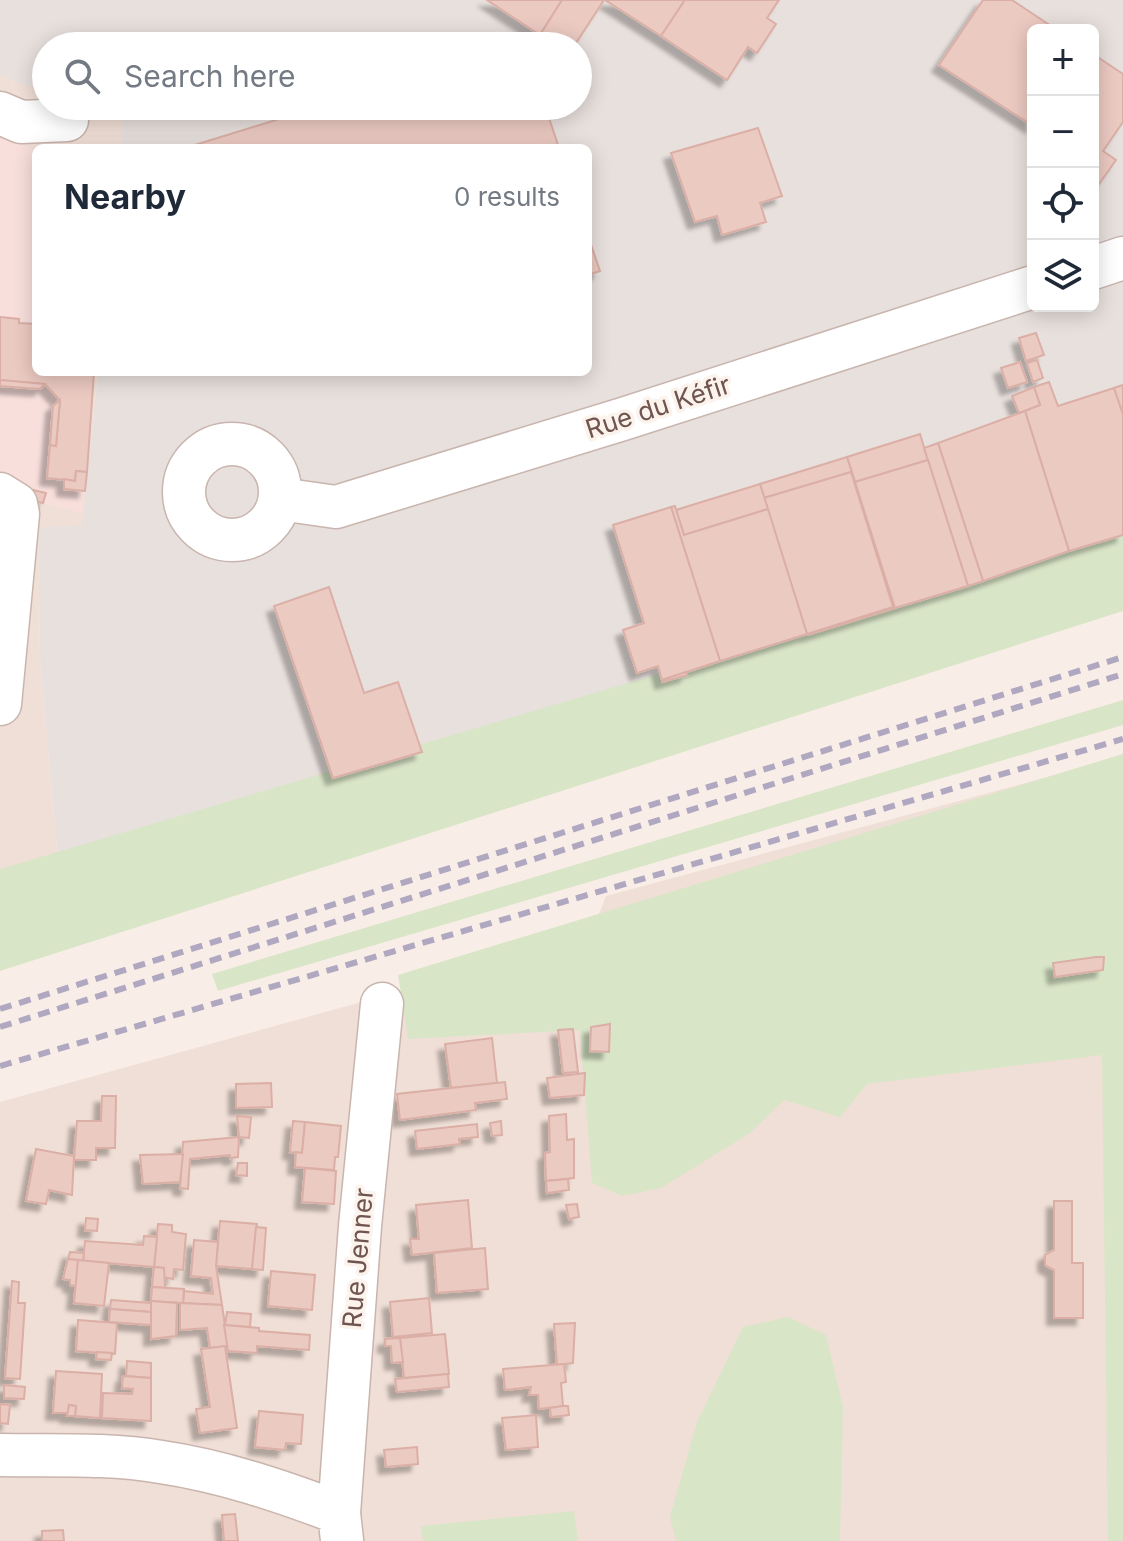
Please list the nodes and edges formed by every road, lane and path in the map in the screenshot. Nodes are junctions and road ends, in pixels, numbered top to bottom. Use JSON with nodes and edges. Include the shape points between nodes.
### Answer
{"nodes":[{"id":1,"x":0,"y":113,"type":"edge"},
{"id":2,"x":67,"y":120,"type":"dead end"},
{"id":3,"x":1123,"y":258,"type":"edge"},
{"id":4,"x":1099,"y":266,"type":"edge"},
{"id":5,"x":1027,"y":289,"type":"edge"},
{"id":6,"x":8,"y":499,"type":"edge"},
{"id":7,"x":280,"y":499,"type":"dead end"},
{"id":8,"x":0,"y":704,"type":"edge"},
{"id":9,"x":382,"y":1004,"type":"dead end"},
{"id":10,"x":0,"y":1455,"type":"edge"},
{"id":11,"x":340,"y":1527,"type":"edge"}],
"edges":[{"from":1,"to":2,"type":"street","via":[[21,122]]},
{"from":3,"to":4,"type":"street"},
{"from":5,"to":7,"type":"street","name":"Rue du Kéfir","via":[[336,507]]},
{"from":6,"to":8,"type":"street","via":[[18,514]]},
{"from":9,"to":11,"type":"street","name":"Rue Jenner","via":[[360,1226]]},
{"from":10,"to":11,"type":"street","via":[[158,1461],[222,1474]]}]}
